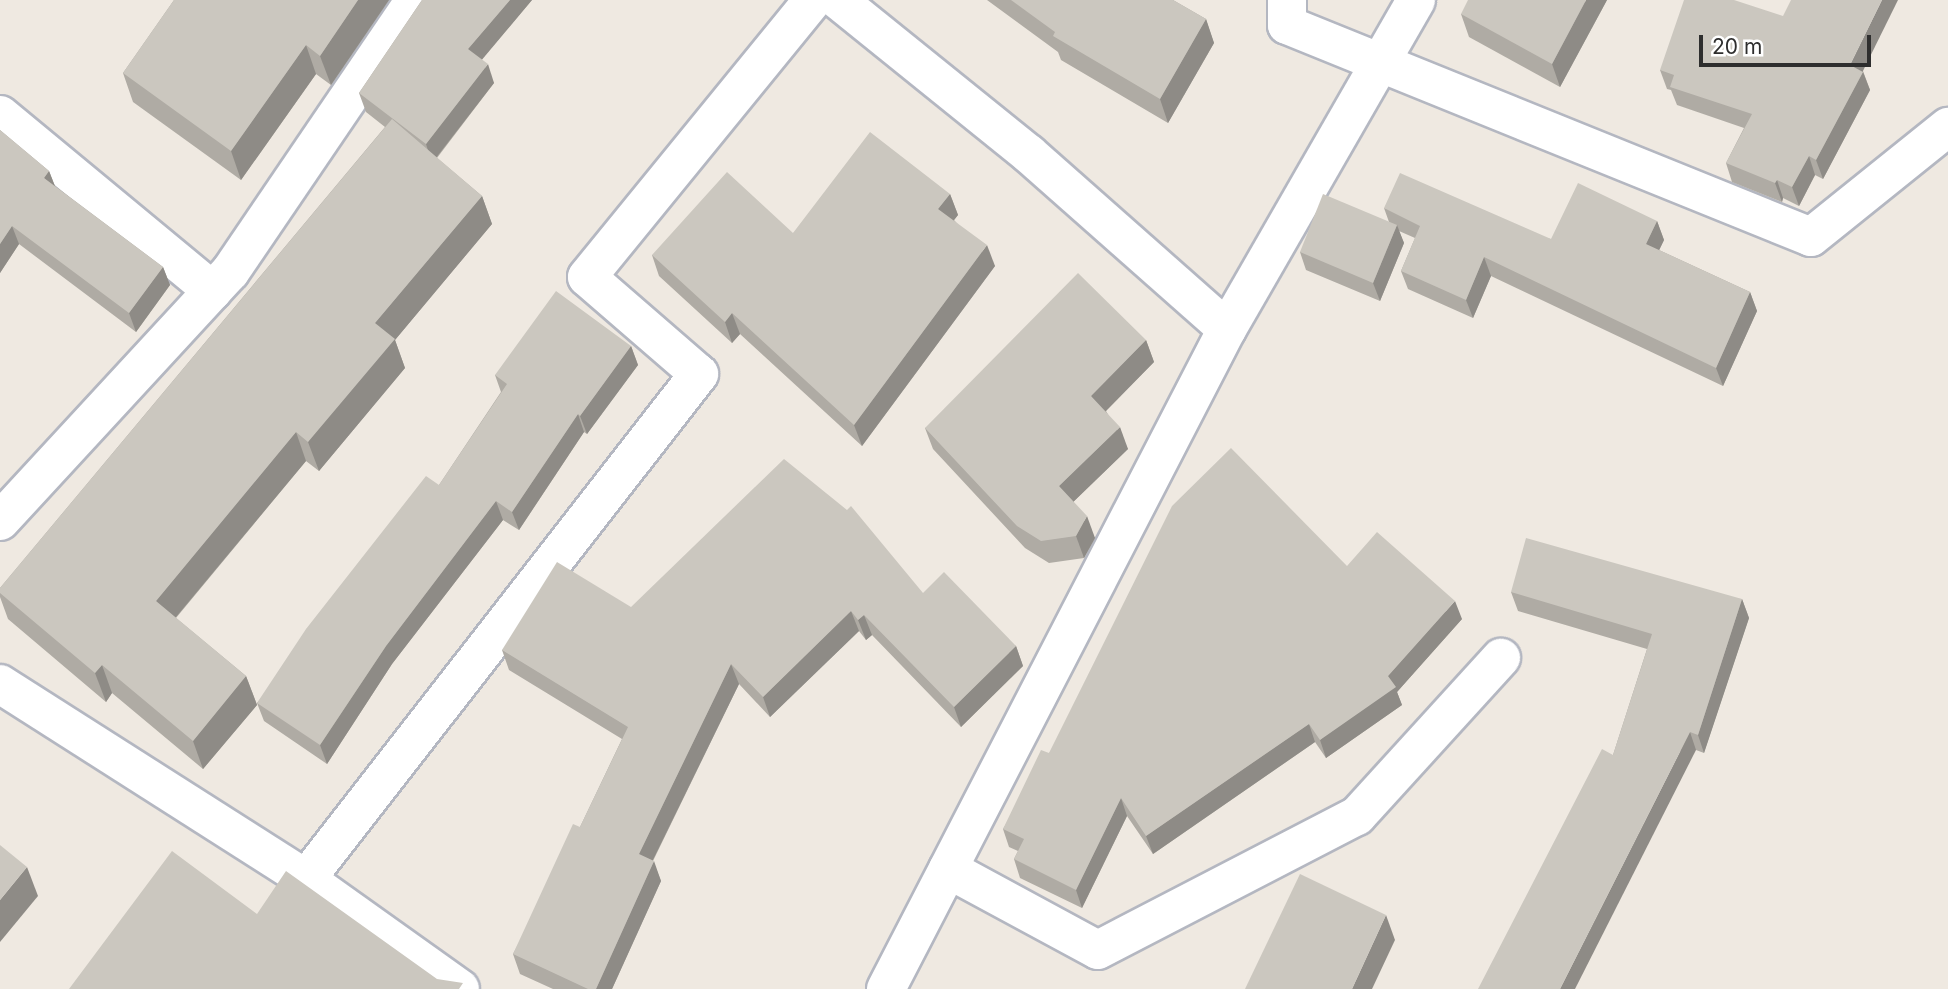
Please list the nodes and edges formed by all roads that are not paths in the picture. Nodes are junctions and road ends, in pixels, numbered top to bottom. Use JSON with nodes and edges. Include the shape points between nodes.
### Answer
{"nodes":[{"id":1,"x":415,"y":0,"type":"edge"},
{"id":2,"x":813,"y":0,"type":"edge"},
{"id":3,"x":838,"y":0,"type":"edge"},
{"id":4,"x":1287,"y":0,"type":"edge"},
{"id":5,"x":1416,"y":0,"type":"edge"},
{"id":6,"x":1381,"y":63,"type":"junction"},
{"id":7,"x":0,"y":116,"type":"edge"},
{"id":8,"x":1948,"y":127,"type":"edge"},
{"id":9,"x":212,"y":291,"type":"junction"},
{"id":10,"x":1227,"y":329,"type":"junction"},
{"id":11,"x":0,"y":521,"type":"edge"},
{"id":12,"x":1501,"y":658,"type":"dead end"},
{"id":13,"x":0,"y":684,"type":"edge"},
{"id":14,"x":948,"y":869,"type":"junction"},
{"id":15,"x":306,"y":879,"type":"junction"},
{"id":16,"x":460,"y":989,"type":"edge"},
{"id":17,"x":886,"y":989,"type":"edge"}],
"edges":[{"from":1,"to":9,"type":"street","via":[[230,272]]},
{"from":2,"to":15,"type":"street","via":[[587,277],[699,374]]},
{"from":3,"to":10,"type":"street","via":[[1029,154]]},
{"from":4,"to":6,"type":"street","via":[[1287,25]]},
{"from":5,"to":6,"type":"street"},
{"from":6,"to":8,"type":"street","via":[[1811,237]]},
{"from":6,"to":10,"type":"street"},
{"from":7,"to":9,"type":"street"},
{"from":9,"to":11,"type":"street"},
{"from":10,"to":14,"type":"street"},
{"from":12,"to":14,"type":"street","via":[[1357,816],[1098,950]]},
{"from":13,"to":15,"type":"street"},
{"from":14,"to":17,"type":"street"},
{"from":15,"to":16,"type":"street"}]}
